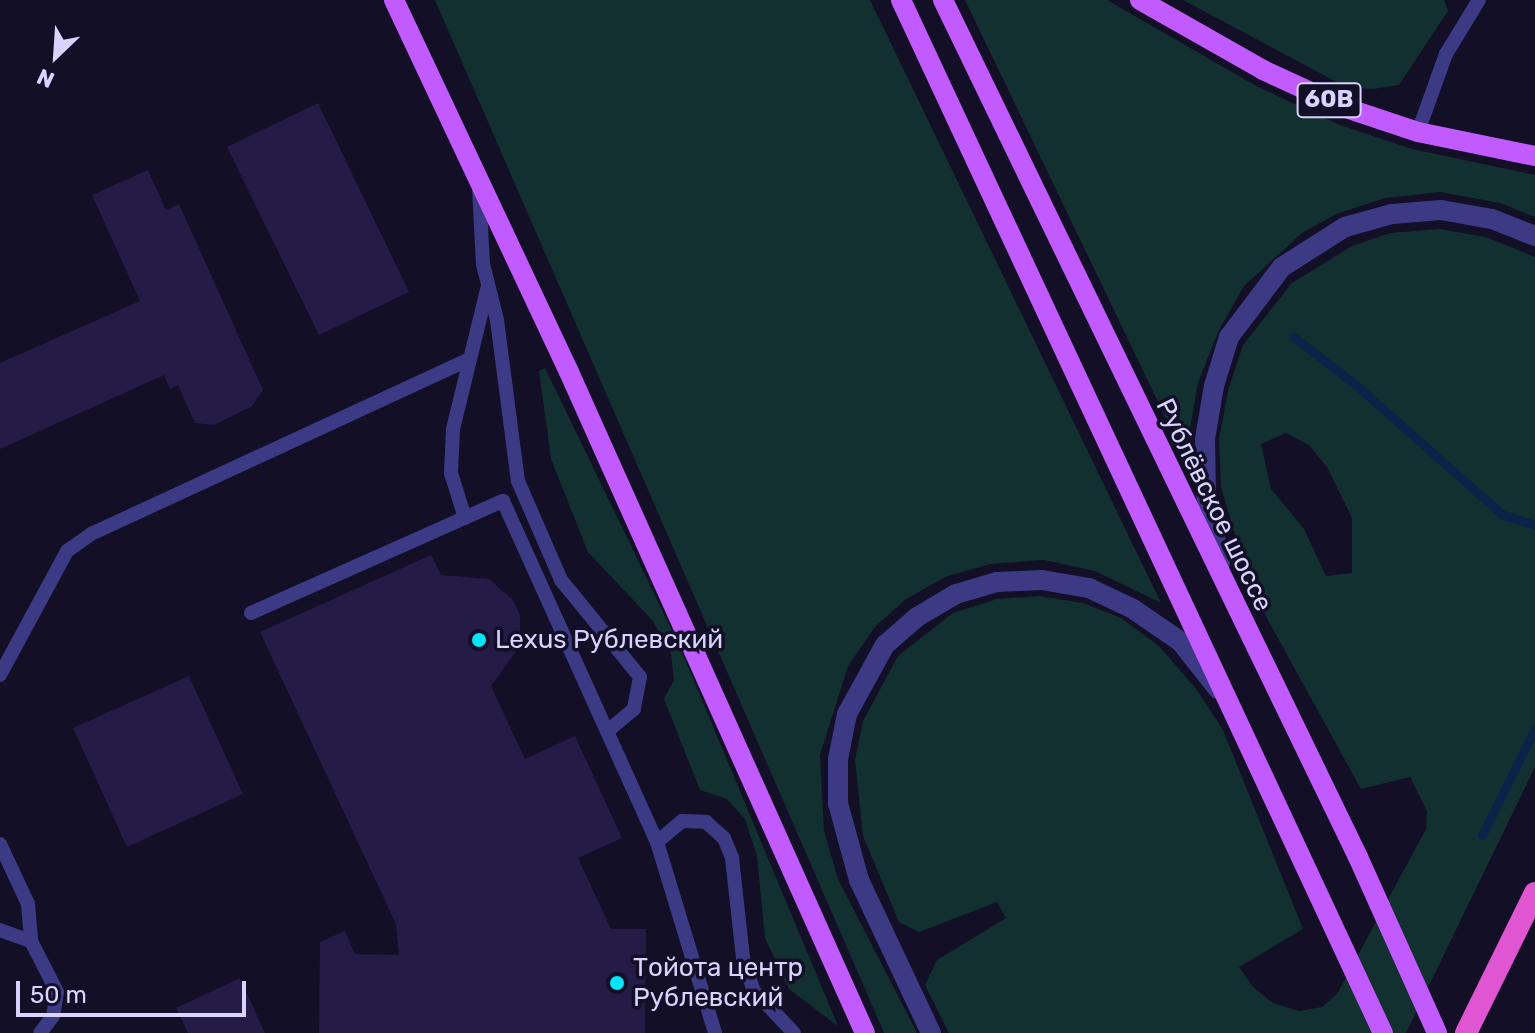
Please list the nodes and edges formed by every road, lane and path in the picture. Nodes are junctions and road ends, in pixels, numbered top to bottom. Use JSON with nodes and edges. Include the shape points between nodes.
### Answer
{"nodes":[{"id":1,"x":394,"y":0,"type":"edge"},
{"id":2,"x":901,"y":0,"type":"edge"},
{"id":3,"x":943,"y":0,"type":"edge"},
{"id":4,"x":1140,"y":0,"type":"edge"},
{"id":5,"x":1479,"y":0,"type":"edge"},
{"id":6,"x":1418,"y":132,"type":"junction"},
{"id":7,"x":1535,"y":156,"type":"edge"},
{"id":8,"x":478,"y":187,"type":"junction"},
{"id":9,"x":1535,"y":236,"type":"edge"},
{"id":10,"x":487,"y":284,"type":"junction"},
{"id":11,"x":467,"y":360,"type":"junction"},
{"id":12,"x":465,"y":518,"type":"junction"},
{"id":13,"x":1225,"y":590,"type":"junction"},
{"id":14,"x":251,"y":613,"type":"dead end"},
{"id":15,"x":0,"y":675,"type":"edge"},
{"id":16,"x":1233,"y":708,"type":"junction"},
{"id":17,"x":609,"y":730,"type":"junction"},
{"id":18,"x":657,"y":842,"type":"junction"},
{"id":19,"x":0,"y":844,"type":"edge"},
{"id":20,"x":1535,"y":893,"type":"edge"},
{"id":21,"x":0,"y":930,"type":"edge"},
{"id":22,"x":31,"y":941,"type":"junction"},
{"id":23,"x":1487,"y":990,"type":"junction"},
{"id":24,"x":40,"y":1033,"type":"edge"},
{"id":25,"x":715,"y":1033,"type":"edge"},
{"id":26,"x":794,"y":1033,"type":"edge"},
{"id":27,"x":865,"y":1033,"type":"edge"},
{"id":28,"x":931,"y":1033,"type":"edge"},
{"id":29,"x":1383,"y":1033,"type":"edge"},
{"id":30,"x":1437,"y":1033,"type":"edge"},
{"id":31,"x":1456,"y":1033,"type":"edge"},
{"id":32,"x":1466,"y":1033,"type":"edge"}],
"edges":[{"from":1,"to":8,"type":"main road"},
{"from":2,"to":16,"type":"main road"},
{"from":3,"to":13,"type":"main road","name":"Рублёвское шоссе"},
{"from":4,"to":6,"type":"main road","number":"60B","via":[[1263,70],[1343,107]]},
{"from":5,"to":6,"type":"lane","via":[[1446,54]]},
{"from":6,"to":7,"type":"main road","number":"60B"},
{"from":8,"to":10,"type":"lane"},
{"from":8,"to":27,"type":"main road","via":[[569,372]]},
{"from":9,"to":13,"type":"street","via":[[1492,219],[1441,210],[1392,214],[1345,227],[1311,245],[1255,297],[1229,337],[1205,439],[1206,494]]},
{"from":10,"to":11,"type":"lane"},
{"from":10,"to":17,"type":"lane","via":[[518,481],[540,539],[561,580],[640,677],[634,709]]},
{"from":11,"to":12,"type":"lane","via":[[453,429],[451,473]]},
{"from":11,"to":15,"type":"lane","via":[[91,534],[67,551]]},
{"from":12,"to":14,"type":"lane"},
{"from":12,"to":17,"type":"lane","via":[[503,501]]},
{"from":13,"to":30,"type":"main road","name":"Рублёвское шоссе","via":[[1358,857]]},
{"from":16,"to":28,"type":"street","via":[[1181,642],[1133,609],[1089,588],[997,582],[956,594],[917,617],[885,645],[847,714],[838,759],[838,803],[859,880]]},
{"from":16,"to":29,"type":"main road"},
{"from":17,"to":18,"type":"lane"},
{"from":18,"to":25,"type":"lane"},
{"from":18,"to":26,"type":"lane","via":[[682,821],[706,822],[724,838],[732,858],[743,958],[754,991]]},
{"from":19,"to":22,"type":"lane","via":[[28,904]]},
{"from":20,"to":23,"type":"highway"},
{"from":21,"to":22,"type":"lane"},
{"from":22,"to":24,"type":"lane","via":[[57,992],[53,1016]]},
{"from":23,"to":31,"type":"street"},
{"from":23,"to":32,"type":"highway"}]}
